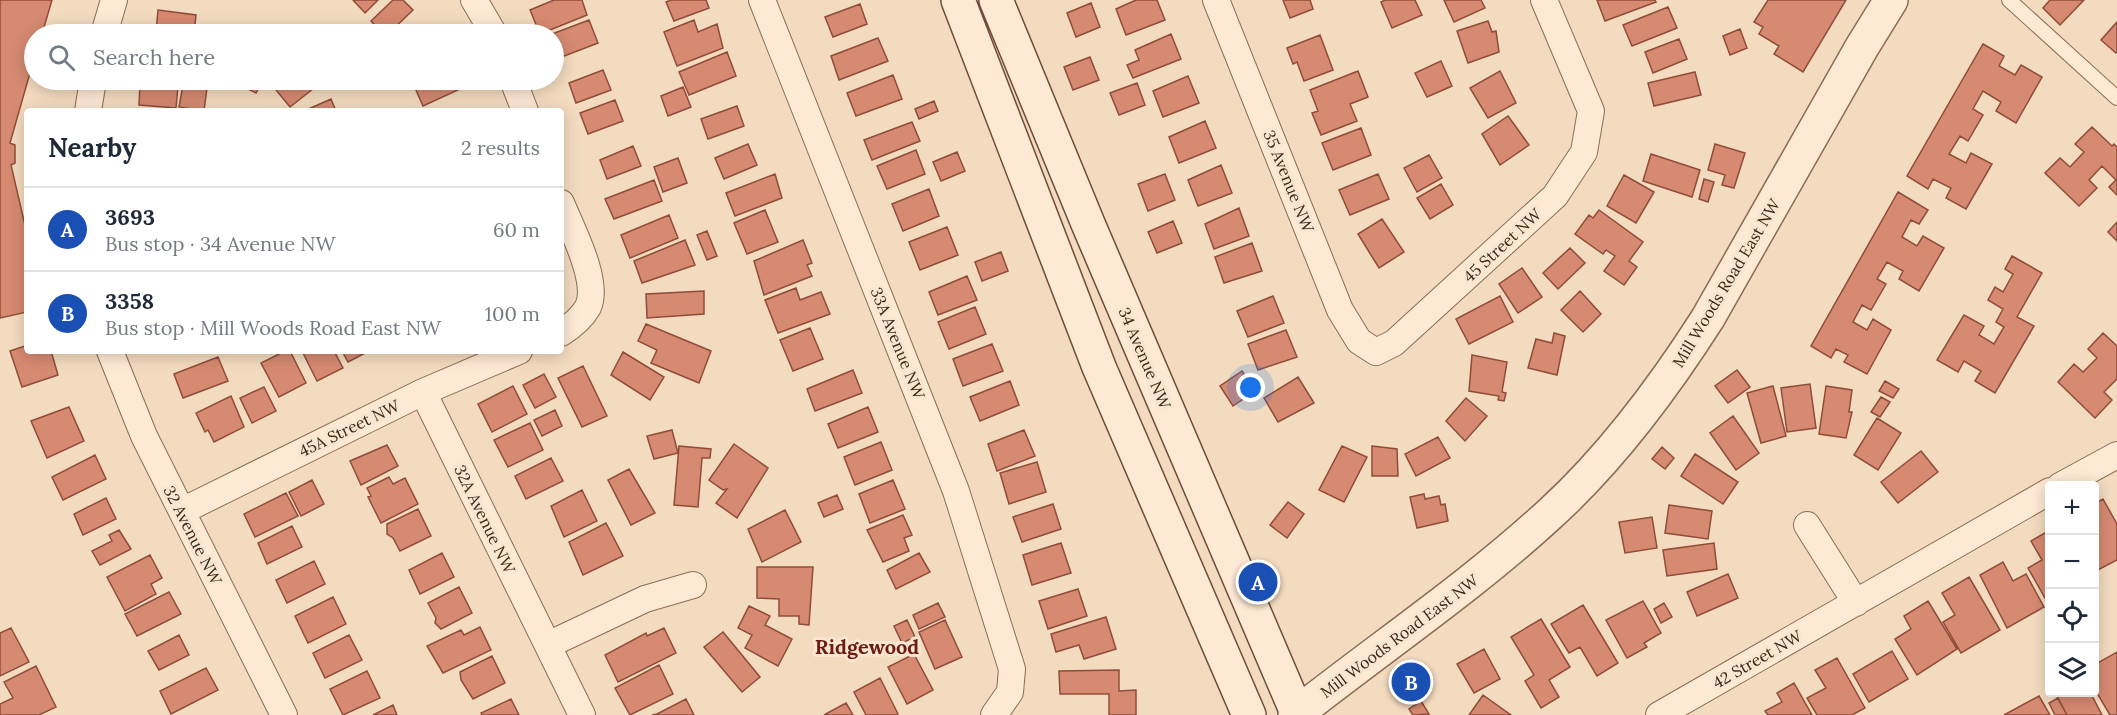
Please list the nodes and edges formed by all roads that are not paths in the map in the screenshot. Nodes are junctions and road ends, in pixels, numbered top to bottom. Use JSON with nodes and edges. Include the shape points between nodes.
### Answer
{"nodes":[{"id":1,"x":114,"y":0,"type":"edge"},
{"id":2,"x":474,"y":0,"type":"edge"},
{"id":3,"x":762,"y":0,"type":"edge"},
{"id":4,"x":958,"y":0,"type":"edge"},
{"id":5,"x":996,"y":0,"type":"edge"},
{"id":6,"x":1216,"y":0,"type":"edge"},
{"id":7,"x":1544,"y":0,"type":"edge"},
{"id":8,"x":1892,"y":0,"type":"edge"},
{"id":9,"x":2009,"y":0,"type":"edge"},
{"id":10,"x":107,"y":24,"type":"edge"},
{"id":11,"x":488,"y":24,"type":"edge"},
{"id":12,"x":91,"y":90,"type":"edge"},
{"id":13,"x":517,"y":90,"type":"edge"},
{"id":14,"x":2117,"y":98,"type":"edge"},
{"id":15,"x":88,"y":108,"type":"edge"},
{"id":16,"x":524,"y":108,"type":"edge"},
{"id":17,"x":564,"y":211,"type":"edge"},
{"id":18,"x":564,"y":331,"type":"edge"},
{"id":19,"x":1376,"y":352,"type":"joint"},
{"id":20,"x":112,"y":354,"type":"edge"},
{"id":21,"x":512,"y":354,"type":"edge"},
{"id":22,"x":423,"y":392,"type":"junction"},
{"id":23,"x":2117,"y":455,"type":"edge"},
{"id":24,"x":2070,"y":481,"type":"edge"},
{"id":25,"x":2045,"y":493,"type":"edge"},
{"id":26,"x":182,"y":511,"type":"junction"},
{"id":27,"x":1806,"y":525,"type":"dead end"},
{"id":28,"x":693,"y":585,"type":"dead end"},
{"id":29,"x":1856,"y":603,"type":"junction"},
{"id":30,"x":548,"y":645,"type":"junction"},
{"id":31,"x":1297,"y":714,"type":"edge"},
{"id":32,"x":284,"y":715,"type":"edge"},
{"id":33,"x":582,"y":715,"type":"edge"},
{"id":34,"x":994,"y":715,"type":"edge"},
{"id":35,"x":1249,"y":715,"type":"edge"},
{"id":36,"x":1659,"y":715,"type":"edge"}],
"edges":[{"from":1,"to":10,"type":"street"},
{"from":2,"to":11,"type":"street"},
{"from":3,"to":34,"type":"street","name":"33A Avenue NW","via":[[956,491],[1012,669],[1010,692]]},
{"from":4,"to":35,"type":"main road","via":[[1099,367]]},
{"from":5,"to":31,"type":"main road","name":"34 Avenue NW"},
{"from":6,"to":19,"type":"street","name":"35 Avenue NW","via":[[1340,310],[1359,341]]},
{"from":7,"to":19,"type":"street","name":"45 Street NW","via":[[1591,111],[1584,152],[1555,196],[1394,343]]},
{"from":8,"to":31,"type":"main road","name":"Mill Woods Road East NW","via":[[1708,318],[1612,448],[1553,512],[1493,563]]},
{"from":9,"to":14,"type":"lane"},
{"from":12,"to":15,"type":"street"},
{"from":13,"to":16,"type":"street"},
{"from":17,"to":18,"type":"street","via":[[589,276],[589,305]]},
{"from":20,"to":26,"type":"street","name":"32 Avenue NW","via":[[144,436]]},
{"from":21,"to":22,"type":"street","name":"45A Street NW"},
{"from":22,"to":26,"type":"street","name":"45A Street NW"},
{"from":22,"to":30,"type":"street","name":"32A Avenue NW"},
{"from":23,"to":24,"type":"street"},
{"from":25,"to":29,"type":"street","name":"42 Street NW"},
{"from":26,"to":32,"type":"street","name":"32 Avenue NW"},
{"from":27,"to":29,"type":"street"},
{"from":28,"to":30,"type":"street","via":[[645,599]]},
{"from":29,"to":36,"type":"street","name":"42 Street NW"},
{"from":30,"to":33,"type":"street","name":"32A Avenue NW"}]}
